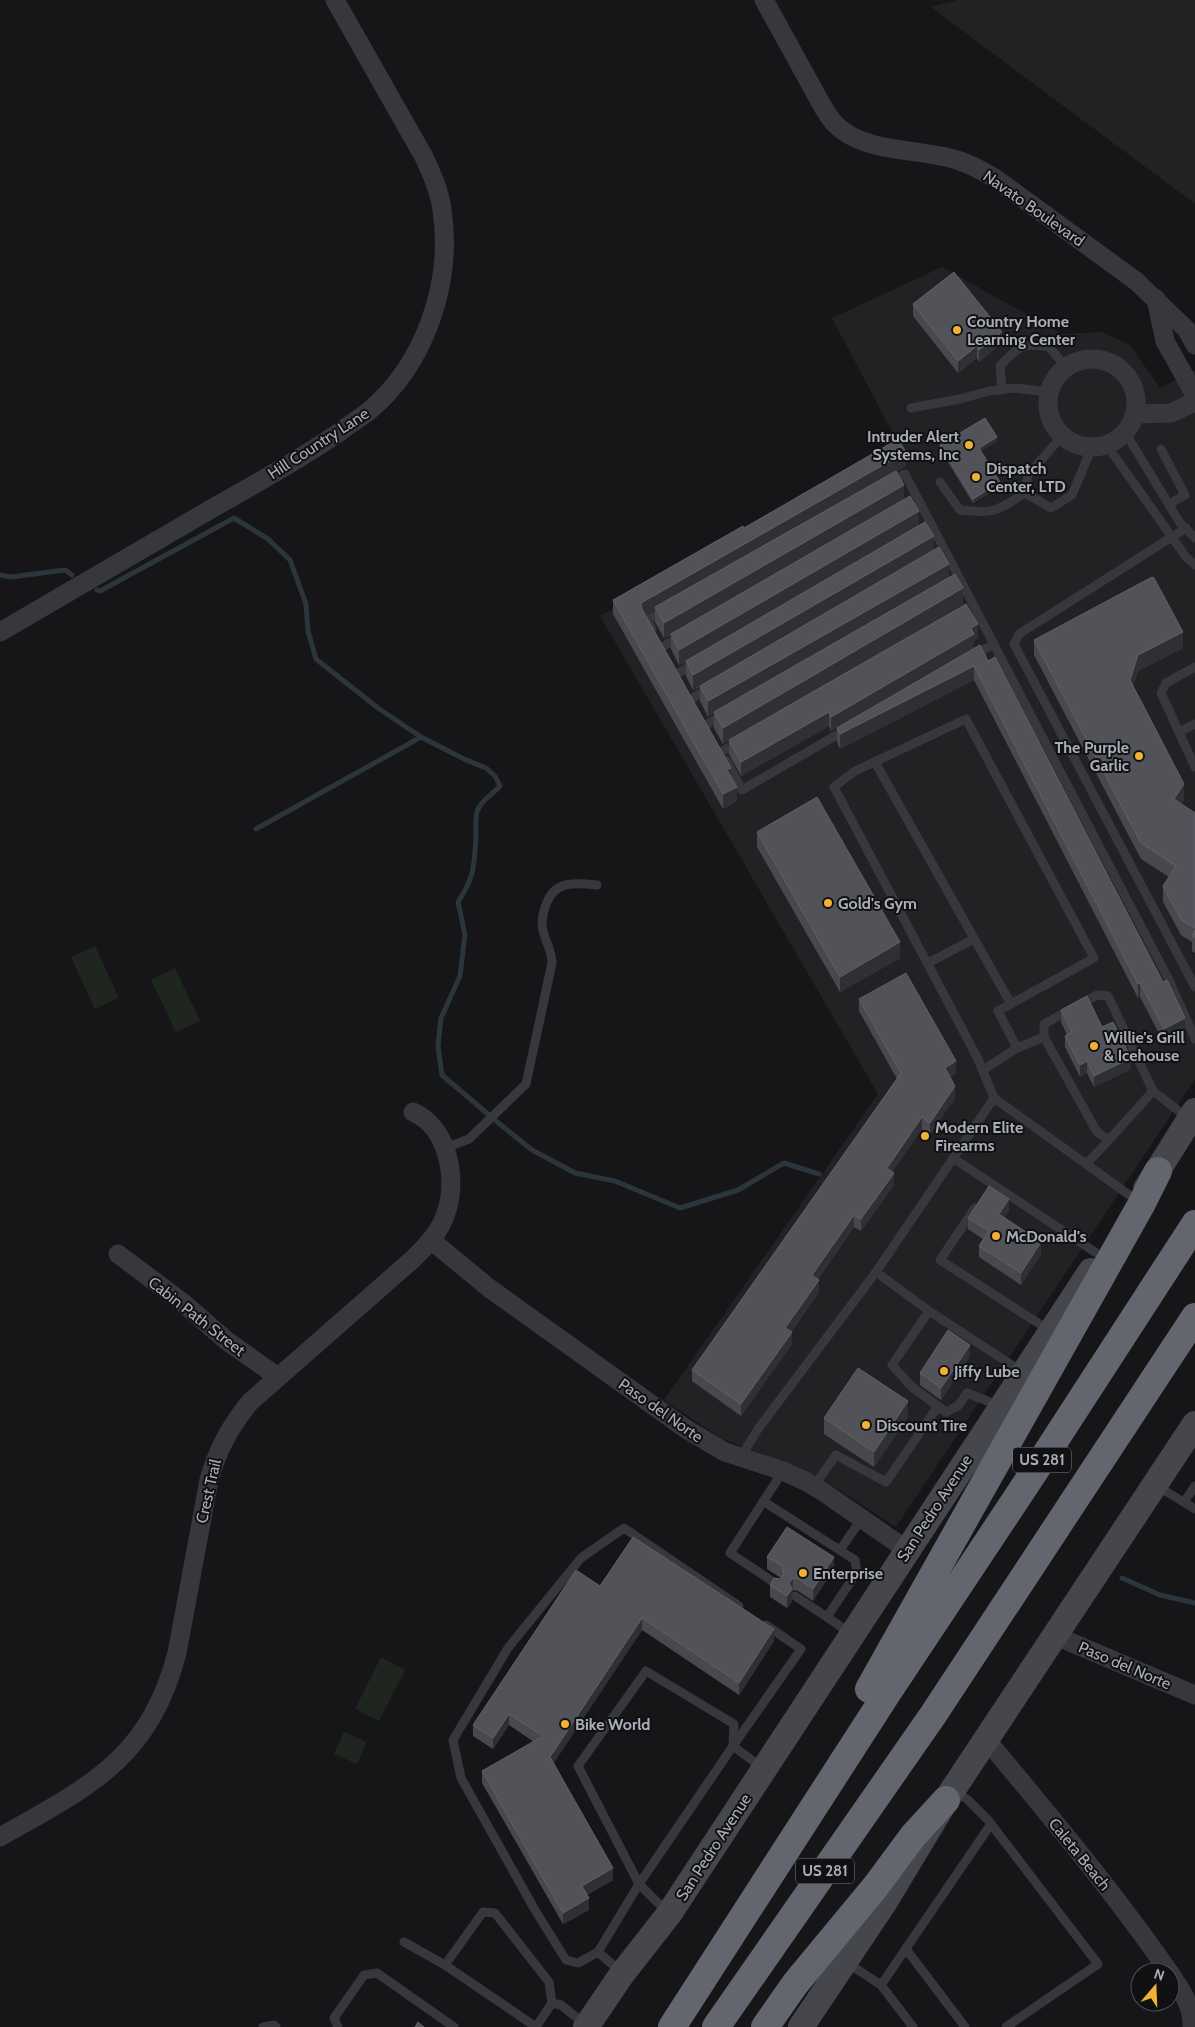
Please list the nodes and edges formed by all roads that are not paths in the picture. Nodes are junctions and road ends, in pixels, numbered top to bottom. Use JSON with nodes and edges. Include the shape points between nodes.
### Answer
{"nodes":[{"id":1,"x":334,"y":0,"type":"edge"},
{"id":2,"x":764,"y":0,"type":"edge"},
{"id":3,"x":1156,"y":299,"type":"junction"},
{"id":4,"x":1195,"y":345,"type":"edge"},
{"id":5,"x":1066,"y":367,"type":"junction"},
{"id":6,"x":1002,"y":390,"type":"junction"},
{"id":7,"x":1049,"y":392,"type":"junction"},
{"id":8,"x":1195,"y":395,"type":"edge"},
{"id":9,"x":1195,"y":402,"type":"edge"},
{"id":10,"x":911,"y":408,"type":"dead end"},
{"id":11,"x":1134,"y":414,"type":"junction"},
{"id":12,"x":1125,"y":432,"type":"junction"},
{"id":13,"x":1062,"y":436,"type":"junction"},
{"id":14,"x":1099,"y":446,"type":"junction"},
{"id":15,"x":1161,"y":449,"type":"dead end"},
{"id":16,"x":940,"y":482,"type":"dead end"},
{"id":17,"x":880,"y":488,"type":"edge"},
{"id":18,"x":1025,"y":493,"type":"junction"},
{"id":19,"x":919,"y":500,"type":"junction"},
{"id":20,"x":910,"y":504,"type":"edge"},
{"id":21,"x":1169,"y":504,"type":"junction"},
{"id":22,"x":932,"y":526,"type":"junction"},
{"id":23,"x":1186,"y":528,"type":"junction"},
{"id":24,"x":924,"y":531,"type":"edge"},
{"id":25,"x":1172,"y":537,"type":"junction"},
{"id":26,"x":1195,"y":538,"type":"edge"},
{"id":27,"x":946,"y":552,"type":"junction"},
{"id":28,"x":937,"y":557,"type":"edge"},
{"id":29,"x":1195,"y":565,"type":"edge"},
{"id":30,"x":960,"y":580,"type":"junction"},
{"id":31,"x":952,"y":584,"type":"edge"},
{"id":32,"x":673,"y":605,"type":"edge"},
{"id":33,"x":0,"y":632,"type":"edge"},
{"id":34,"x":688,"y":632,"type":"edge"},
{"id":35,"x":994,"y":644,"type":"junction"},
{"id":36,"x":703,"y":659,"type":"edge"},
{"id":37,"x":960,"y":663,"type":"edge"},
{"id":38,"x":1195,"y":667,"type":"edge"},
{"id":39,"x":682,"y":683,"type":"junction"},
{"id":40,"x":717,"y":684,"type":"edge"},
{"id":41,"x":696,"y":707,"type":"edge"},
{"id":42,"x":731,"y":710,"type":"edge"},
{"id":43,"x":701,"y":716,"type":"edge"},
{"id":44,"x":1195,"y":724,"type":"edge"},
{"id":45,"x":851,"y":726,"type":"edge"},
{"id":46,"x":1179,"y":732,"type":"junction"},
{"id":47,"x":746,"y":737,"type":"edge"},
{"id":48,"x":874,"y":762,"type":"junction"},
{"id":49,"x":1195,"y":767,"type":"edge"},
{"id":50,"x":597,"y":885,"type":"dead end"},
{"id":51,"x":974,"y":939,"type":"junction"},
{"id":52,"x":928,"y":963,"type":"junction"},
{"id":53,"x":1195,"y":987,"type":"edge"},
{"id":54,"x":1011,"y":1004,"type":"junction"},
{"id":55,"x":1044,"y":1037,"type":"junction"},
{"id":56,"x":1195,"y":1039,"type":"edge"},
{"id":57,"x":1018,"y":1048,"type":"junction"},
{"id":58,"x":983,"y":1070,"type":"junction"},
{"id":59,"x":1153,"y":1091,"type":"junction"},
{"id":60,"x":994,"y":1098,"type":"junction"},
{"id":61,"x":413,"y":1112,"type":"dead end"},
{"id":62,"x":1192,"y":1115,"type":"edge"},
{"id":63,"x":1110,"y":1140,"type":"junction"},
{"id":64,"x":445,"y":1148,"type":"junction"},
{"id":65,"x":954,"y":1158,"type":"junction"},
{"id":66,"x":1086,"y":1164,"type":"junction"},
{"id":67,"x":1158,"y":1171,"type":"joint"},
{"id":68,"x":986,"y":1191,"type":"junction"},
{"id":69,"x":1140,"y":1203,"type":"junction"},
{"id":70,"x":1195,"y":1224,"type":"edge"},
{"id":71,"x":432,"y":1241,"type":"junction"},
{"id":72,"x":118,"y":1254,"type":"dead end"},
{"id":73,"x":1101,"y":1256,"type":"junction"},
{"id":74,"x":876,"y":1272,"type":"junction"},
{"id":75,"x":929,"y":1311,"type":"junction"},
{"id":76,"x":1195,"y":1316,"type":"edge"},
{"id":77,"x":1051,"y":1332,"type":"junction"},
{"id":78,"x":1024,"y":1373,"type":"junction"},
{"id":79,"x":278,"y":1377,"type":"junction"},
{"id":80,"x":938,"y":1406,"type":"junction"},
{"id":81,"x":1001,"y":1406,"type":"junction"},
{"id":82,"x":1195,"y":1424,"type":"edge"},
{"id":83,"x":742,"y":1457,"type":"junction"},
{"id":84,"x":783,"y":1471,"type":"junction"},
{"id":85,"x":1155,"y":1485,"type":"junction"},
{"id":86,"x":814,"y":1486,"type":"junction"},
{"id":87,"x":1195,"y":1486,"type":"edge"},
{"id":88,"x":763,"y":1501,"type":"junction"},
{"id":89,"x":1184,"y":1502,"type":"junction"},
{"id":90,"x":1195,"y":1509,"type":"edge"},
{"id":91,"x":862,"y":1518,"type":"junction"},
{"id":92,"x":840,"y":1550,"type":"junction"},
{"id":93,"x":907,"y":1550,"type":"junction"},
{"id":94,"x":778,"y":1585,"type":"edge"},
{"id":95,"x":795,"y":1596,"type":"dead end"},
{"id":96,"x":745,"y":1611,"type":"edge"},
{"id":97,"x":827,"y":1617,"type":"junction"},
{"id":98,"x":761,"y":1622,"type":"edge"},
{"id":99,"x":852,"y":1634,"type":"junction"},
{"id":100,"x":1056,"y":1636,"type":"junction"},
{"id":101,"x":1195,"y":1695,"type":"edge"},
{"id":102,"x":986,"y":1739,"type":"junction"},
{"id":103,"x":733,"y":1746,"type":"junction"},
{"id":104,"x":764,"y":1769,"type":"junction"},
{"id":105,"x":949,"y":1795,"type":"junction"},
{"id":106,"x":991,"y":1824,"type":"junction"},
{"id":107,"x":0,"y":1837,"type":"edge"},
{"id":108,"x":639,"y":1884,"type":"junction"},
{"id":109,"x":669,"y":1914,"type":"junction"},
{"id":110,"x":404,"y":1942,"type":"dead end"},
{"id":111,"x":906,"y":1949,"type":"junction"},
{"id":112,"x":598,"y":1952,"type":"junction"},
{"id":113,"x":845,"y":1961,"type":"junction"},
{"id":114,"x":1162,"y":1962,"type":"edge"},
{"id":115,"x":445,"y":1965,"type":"junction"},
{"id":116,"x":622,"y":1974,"type":"junction"},
{"id":117,"x":881,"y":1985,"type":"junction"},
{"id":118,"x":1180,"y":1988,"type":"edge"},
{"id":119,"x":552,"y":2004,"type":"junction"},
{"id":120,"x":687,"y":2005,"type":"junction"},
{"id":121,"x":587,"y":2026,"type":"edge"},
{"id":122,"x":262,"y":2027,"type":"edge"},
{"id":123,"x":276,"y":2027,"type":"edge"},
{"id":124,"x":338,"y":2027,"type":"edge"},
{"id":125,"x":454,"y":2027,"type":"edge"},
{"id":126,"x":536,"y":2027,"type":"edge"},
{"id":127,"x":672,"y":2027,"type":"edge"},
{"id":128,"x":716,"y":2027,"type":"edge"},
{"id":129,"x":765,"y":2027,"type":"edge"},
{"id":130,"x":801,"y":2027,"type":"edge"},
{"id":131,"x":913,"y":2027,"type":"edge"},
{"id":132,"x":965,"y":2027,"type":"edge"},
{"id":133,"x":1006,"y":2027,"type":"edge"},
{"id":134,"x":1192,"y":2027,"type":"edge"}],
"edges":[{"from":1,"to":33,"type":"street","name":"Hill Country Lane","via":[[424,157],[442,210],[444,262],[433,314],[420,348],[369,411],[316,448]]},
{"from":2,"to":3,"type":"street","name":"Navato Boulevard","via":[[834,123],[850,135],[871,144],[950,158],[996,179],[1136,280]]},
{"from":3,"to":4,"type":"street","name":"Navato Boulevard","via":[[1187,330]]},
{"from":3,"to":8,"type":"street","via":[[1165,341]]},
{"from":5,"to":6,"type":"lane","via":[[1049,347],[1025,345],[1011,353],[1000,366]]},
{"from":5,"to":7,"type":"street","via":[[1055,378]]},
{"from":5,"to":11,"type":"street","via":[[1080,360],[1110,363],[1131,384],[1136,399]]},
{"from":6,"to":7,"type":"lane","via":[[1015,388]]},
{"from":6,"to":10,"type":"lane"},
{"from":7,"to":13,"type":"street","via":[[1050,418]]},
{"from":9,"to":11,"type":"street","via":[[1172,413]]},
{"from":11,"to":12,"type":"street"},
{"from":12,"to":14,"type":"street"},
{"from":12,"to":21,"type":"lane"},
{"from":13,"to":14,"type":"street","via":[[1079,445]]},
{"from":13,"to":18,"type":"lane","via":[[1028,475]]},
{"from":14,"to":18,"type":"lane","via":[[1072,495],[1051,508]]},
{"from":14,"to":25,"type":"lane"},
{"from":15,"to":21,"type":"lane","via":[[1185,495]]},
{"from":16,"to":18,"type":"lane","via":[[960,510],[974,512],[996,512]]},
{"from":17,"to":19,"type":"lane","via":[[905,474]]},
{"from":19,"to":20,"type":"lane"},
{"from":19,"to":22,"type":"lane"},
{"from":21,"to":23,"type":"lane"},
{"from":22,"to":24,"type":"lane"},
{"from":22,"to":27,"type":"lane"},
{"from":23,"to":25,"type":"lane"},
{"from":23,"to":26,"type":"lane"},
{"from":25,"to":29,"type":"lane"},
{"from":25,"to":53,"type":"lane","via":[[1019,634],[1014,644]]},
{"from":27,"to":28,"type":"lane"},
{"from":27,"to":30,"type":"lane"},
{"from":30,"to":31,"type":"lane"},
{"from":30,"to":35,"type":"lane","via":[[970,608]]},
{"from":32,"to":34,"type":"lane","via":[[647,620],[664,650]]},
{"from":35,"to":37,"type":"lane"},
{"from":35,"to":56,"type":"lane","via":[[1164,971]]},
{"from":36,"to":39,"type":"lane"},
{"from":38,"to":46,"type":"lane","via":[[1166,683],[1161,693]]},
{"from":39,"to":40,"type":"lane"},
{"from":39,"to":41,"type":"lane"},
{"from":42,"to":43,"type":"lane","via":[[708,728]]},
{"from":44,"to":46,"type":"lane"},
{"from":45,"to":47,"type":"lane","via":[[742,790],[719,748]]},
{"from":46,"to":49,"type":"lane"},
{"from":48,"to":51,"type":"lane"},
{"from":48,"to":52,"type":"lane","via":[[834,787]]},
{"from":48,"to":54,"type":"lane","via":[[966,719],[1094,958]]},
{"from":50,"to":64,"type":"lane","via":[[563,885],[548,898],[542,925],[552,962],[528,1079],[481,1130],[470,1139]]},
{"from":51,"to":52,"type":"lane"},
{"from":51,"to":54,"type":"lane"},
{"from":52,"to":58,"type":"lane"},
{"from":54,"to":57,"type":"lane","via":[[998,1011]]},
{"from":55,"to":57,"type":"lane"},
{"from":55,"to":59,"type":"lane","via":[[1044,1024],[1097,995],[1108,996]]},
{"from":55,"to":63,"type":"lane","via":[[1098,1132]]},
{"from":57,"to":58,"type":"lane"},
{"from":58,"to":60,"type":"lane"},
{"from":59,"to":62,"type":"lane"},
{"from":59,"to":63,"type":"lane"},
{"from":60,"to":65,"type":"lane"},
{"from":60,"to":66,"type":"lane"},
{"from":61,"to":64,"type":"street","name":"Crest Trail","via":[[431,1123]]},
{"from":62,"to":67,"type":"main road"},
{"from":63,"to":66,"type":"lane"},
{"from":64,"to":71,"type":"street","name":"Crest Trail","via":[[451,1181],[450,1198]]},
{"from":65,"to":68,"type":"lane"},
{"from":65,"to":74,"type":"lane"},
{"from":66,"to":69,"type":"lane"},
{"from":67,"to":69,"type":"highway"},
{"from":68,"to":73,"type":"lane"},
{"from":68,"to":77,"type":"lane","via":[[940,1260]]},
{"from":69,"to":73,"type":"main road","name":"San Pedro Avenue"},
{"from":69,"to":120,"type":"highway","via":[[890,1654],[805,1791]]},
{"from":70,"to":120,"type":"highway","number":"US 281"},
{"from":71,"to":79,"type":"street","name":"Crest Trail"},
{"from":71,"to":83,"type":"street","name":"Paso del Norte","via":[[490,1288],[686,1429],[718,1448]]},
{"from":72,"to":79,"type":"street","name":"Cabin Path Street","via":[[227,1341]]},
{"from":73,"to":77,"type":"main road","name":"San Pedro Avenue"},
{"from":74,"to":75,"type":"lane"},
{"from":74,"to":83,"type":"lane","via":[[758,1429]]},
{"from":75,"to":78,"type":"lane"},
{"from":75,"to":80,"type":"lane","via":[[892,1366],[912,1387]]},
{"from":76,"to":128,"type":"highway","number":"US 281","via":[[933,1715]]},
{"from":77,"to":78,"type":"main road","name":"San Pedro Avenue"},
{"from":78,"to":81,"type":"main road","name":"San Pedro Avenue"},
{"from":79,"to":107,"type":"street","name":"Crest Trail","via":[[238,1416],[213,1463],[176,1653],[169,1681],[149,1723],[103,1775]]},
{"from":80,"to":81,"type":"lane","via":[[946,1412],[958,1406],[967,1393]]},
{"from":80,"to":86,"type":"lane","via":[[886,1482],[836,1455]]},
{"from":81,"to":93,"type":"main road","name":"San Pedro Avenue"},
{"from":82,"to":85,"type":"main road"},
{"from":83,"to":84,"type":"street","name":"Paso del Norte"},
{"from":84,"to":86,"type":"street","name":"Paso del Norte"},
{"from":84,"to":88,"type":"lane"},
{"from":85,"to":89,"type":"lane"},
{"from":85,"to":100,"type":"main road"},
{"from":86,"to":91,"type":"street","name":"Paso del Norte"},
{"from":87,"to":89,"type":"lane"},
{"from":88,"to":92,"type":"lane"},
{"from":88,"to":94,"type":"lane","via":[[730,1553]]},
{"from":89,"to":90,"type":"lane"},
{"from":91,"to":92,"type":"lane"},
{"from":91,"to":93,"type":"street","name":"Paso del Norte"},
{"from":92,"to":97,"type":"lane","via":[[854,1560],[856,1572]]},
{"from":93,"to":99,"type":"main road","name":"San Pedro Avenue"},
{"from":95,"to":97,"type":"lane"},
{"from":96,"to":112,"type":"lane","via":[[624,1528],[581,1558],[508,1648],[453,1740],[461,1778],[566,1960],[578,1963]]},
{"from":97,"to":99,"type":"lane"},
{"from":98,"to":103,"type":"lane","via":[[801,1649]]},
{"from":99,"to":104,"type":"main road","name":"San Pedro Avenue"},
{"from":100,"to":101,"type":"street","name":"Paso del Norte"},
{"from":100,"to":102,"type":"main road"},
{"from":102,"to":105,"type":"main road"},
{"from":102,"to":114,"type":"street","name":"Caleta Beach","via":[[1078,1850]]},
{"from":103,"to":104,"type":"lane"},
{"from":103,"to":108,"type":"lane"},
{"from":103,"to":108,"type":"lane","via":[[734,1724],[646,1670],[578,1766]]},
{"from":104,"to":109,"type":"main road","name":"San Pedro Avenue"},
{"from":105,"to":106,"type":"lane","via":[[967,1799]]},
{"from":105,"to":113,"type":"main road"},
{"from":105,"to":129,"type":"highway","via":[[795,1984]]},
{"from":106,"to":111,"type":"lane"},
{"from":106,"to":133,"type":"lane","via":[[1098,1964]]},
{"from":108,"to":109,"type":"lane"},
{"from":108,"to":112,"type":"lane"},
{"from":109,"to":116,"type":"main road","name":"San Pedro Avenue"},
{"from":110,"to":115,"type":"lane"},
{"from":111,"to":117,"type":"lane"},
{"from":111,"to":132,"type":"lane"},
{"from":112,"to":116,"type":"lane"},
{"from":113,"to":117,"type":"lane"},
{"from":113,"to":130,"type":"main road"},
{"from":115,"to":119,"type":"lane","via":[[483,1912],[495,1913],[549,1982]]},
{"from":115,"to":126,"type":"lane"},
{"from":116,"to":121,"type":"main road","name":"San Pedro Avenue"},
{"from":117,"to":131,"type":"lane"},
{"from":118,"to":134,"type":"street","name":"Caleta Beach","via":[[1188,2004]]},
{"from":119,"to":121,"type":"lane","via":[[560,2005]]},
{"from":119,"to":126,"type":"lane"},
{"from":120,"to":127,"type":"highway","number":"US 281"},
{"from":122,"to":123,"type":"lane"},
{"from":124,"to":125,"type":"lane","via":[[334,2018],[364,1975],[377,1972]]}]}
